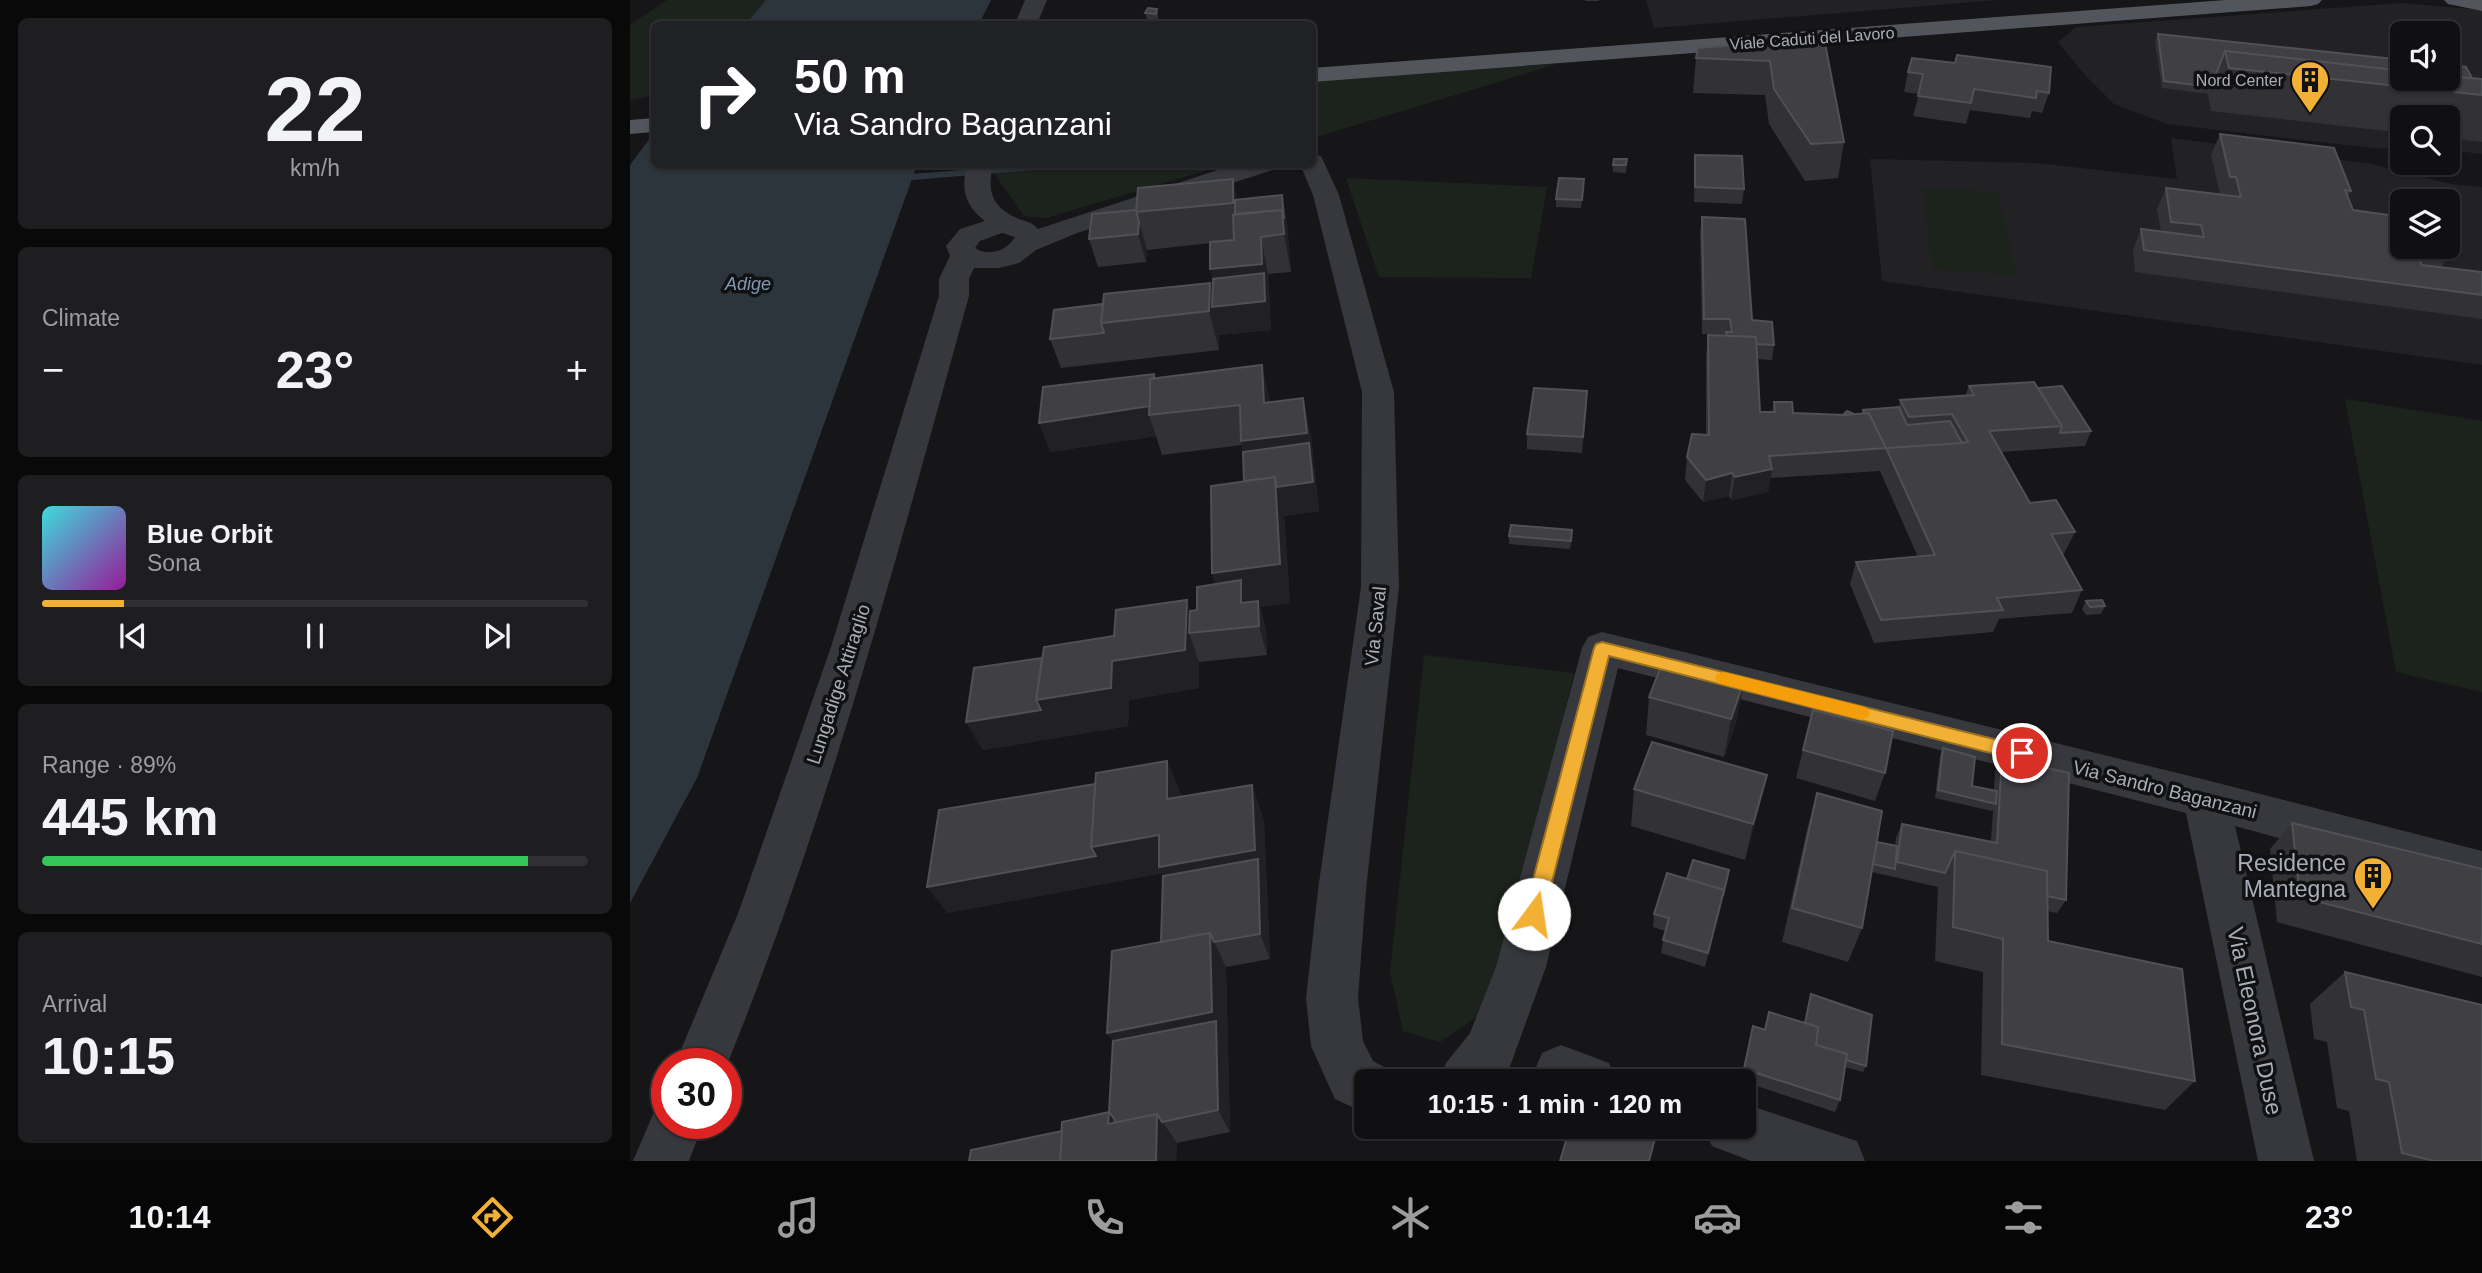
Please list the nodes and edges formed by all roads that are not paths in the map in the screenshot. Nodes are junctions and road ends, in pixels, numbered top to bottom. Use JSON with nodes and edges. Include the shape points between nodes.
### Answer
{"nodes":[{"id":1,"x":1036,"y":0,"type":"edge"},
{"id":2,"x":2140,"y":0,"type":"edge"},
{"id":3,"x":2311,"y":0,"type":"edge"},
{"id":4,"x":2455,"y":0,"type":"edge"},
{"id":5,"x":2482,"y":5,"type":"edge"},
{"id":6,"x":1027,"y":21,"type":"edge"},
{"id":7,"x":1316,"y":64,"type":"edge"},
{"id":8,"x":1316,"y":75,"type":"edge"},
{"id":9,"x":651,"y":113,"type":"edge"},
{"id":10,"x":630,"y":115,"type":"edge"},
{"id":11,"x":651,"y":125,"type":"edge"},
{"id":12,"x":630,"y":127,"type":"edge"},
{"id":13,"x":1251,"y":168,"type":"edge"},
{"id":14,"x":1315,"y":168,"type":"edge"},
{"id":15,"x":979,"y":185,"type":"edge"},
{"id":16,"x":1021,"y":233,"type":"junction"},
{"id":17,"x":976,"y":250,"type":"junction"},
{"id":18,"x":2206,"y":799,"type":"junction"},
{"id":19,"x":2482,"y":872,"type":"edge"},
{"id":20,"x":707,"y":1048,"type":"edge"},
{"id":21,"x":1475,"y":1069,"type":"edge"},
{"id":22,"x":1354,"y":1080,"type":"edge"},
{"id":23,"x":1756,"y":1135,"type":"edge"},
{"id":24,"x":671,"y":1139,"type":"edge"},
{"id":25,"x":661,"y":1161,"type":"edge"},
{"id":26,"x":1837,"y":1161,"type":"edge"},
{"id":27,"x":2286,"y":1161,"type":"edge"}],
"edges":[{"from":1,"to":6,"type":"street"},
{"from":2,"to":7,"type":"main road","name":"Viale Caduti del Lavoro"},
{"from":3,"to":8,"type":"main road","name":"Viale Caduti del Lavoro"},
{"from":4,"to":5,"type":"main road"},
{"from":9,"to":10,"type":"main road"},
{"from":11,"to":12,"type":"main road"},
{"from":13,"to":16,"type":"street","via":[[1067,226]]},
{"from":14,"to":22,"type":"street","name":"Via Saval","via":[[1326,195],[1378,392],[1380,587],[1332,999],[1337,1046]]},
{"from":15,"to":16,"type":"street","name":"Lungadige Attiraglio"},
{"from":15,"to":17,"type":"street","name":"Lungadige Attiraglio"},
{"from":16,"to":17,"type":"street","name":"Lungadige Attiraglio","via":[[988,227]]},
{"from":17,"to":20,"type":"street","name":"Lungadige Attiraglio","via":[[974,280],[954,296],[851,647],[763,911]]},
{"from":18,"to":19,"type":"street","name":"Via Sandro Baganzani"},
{"from":18,"to":21,"type":"street","name":"Via Sandro Baganzani","via":[[1602,648],[1521,967],[1490,1050]]},
{"from":18,"to":27,"type":"street","name":"Via Eleonora Duse"},
{"from":23,"to":26,"type":"street"},
{"from":24,"to":25,"type":"street"}]}
